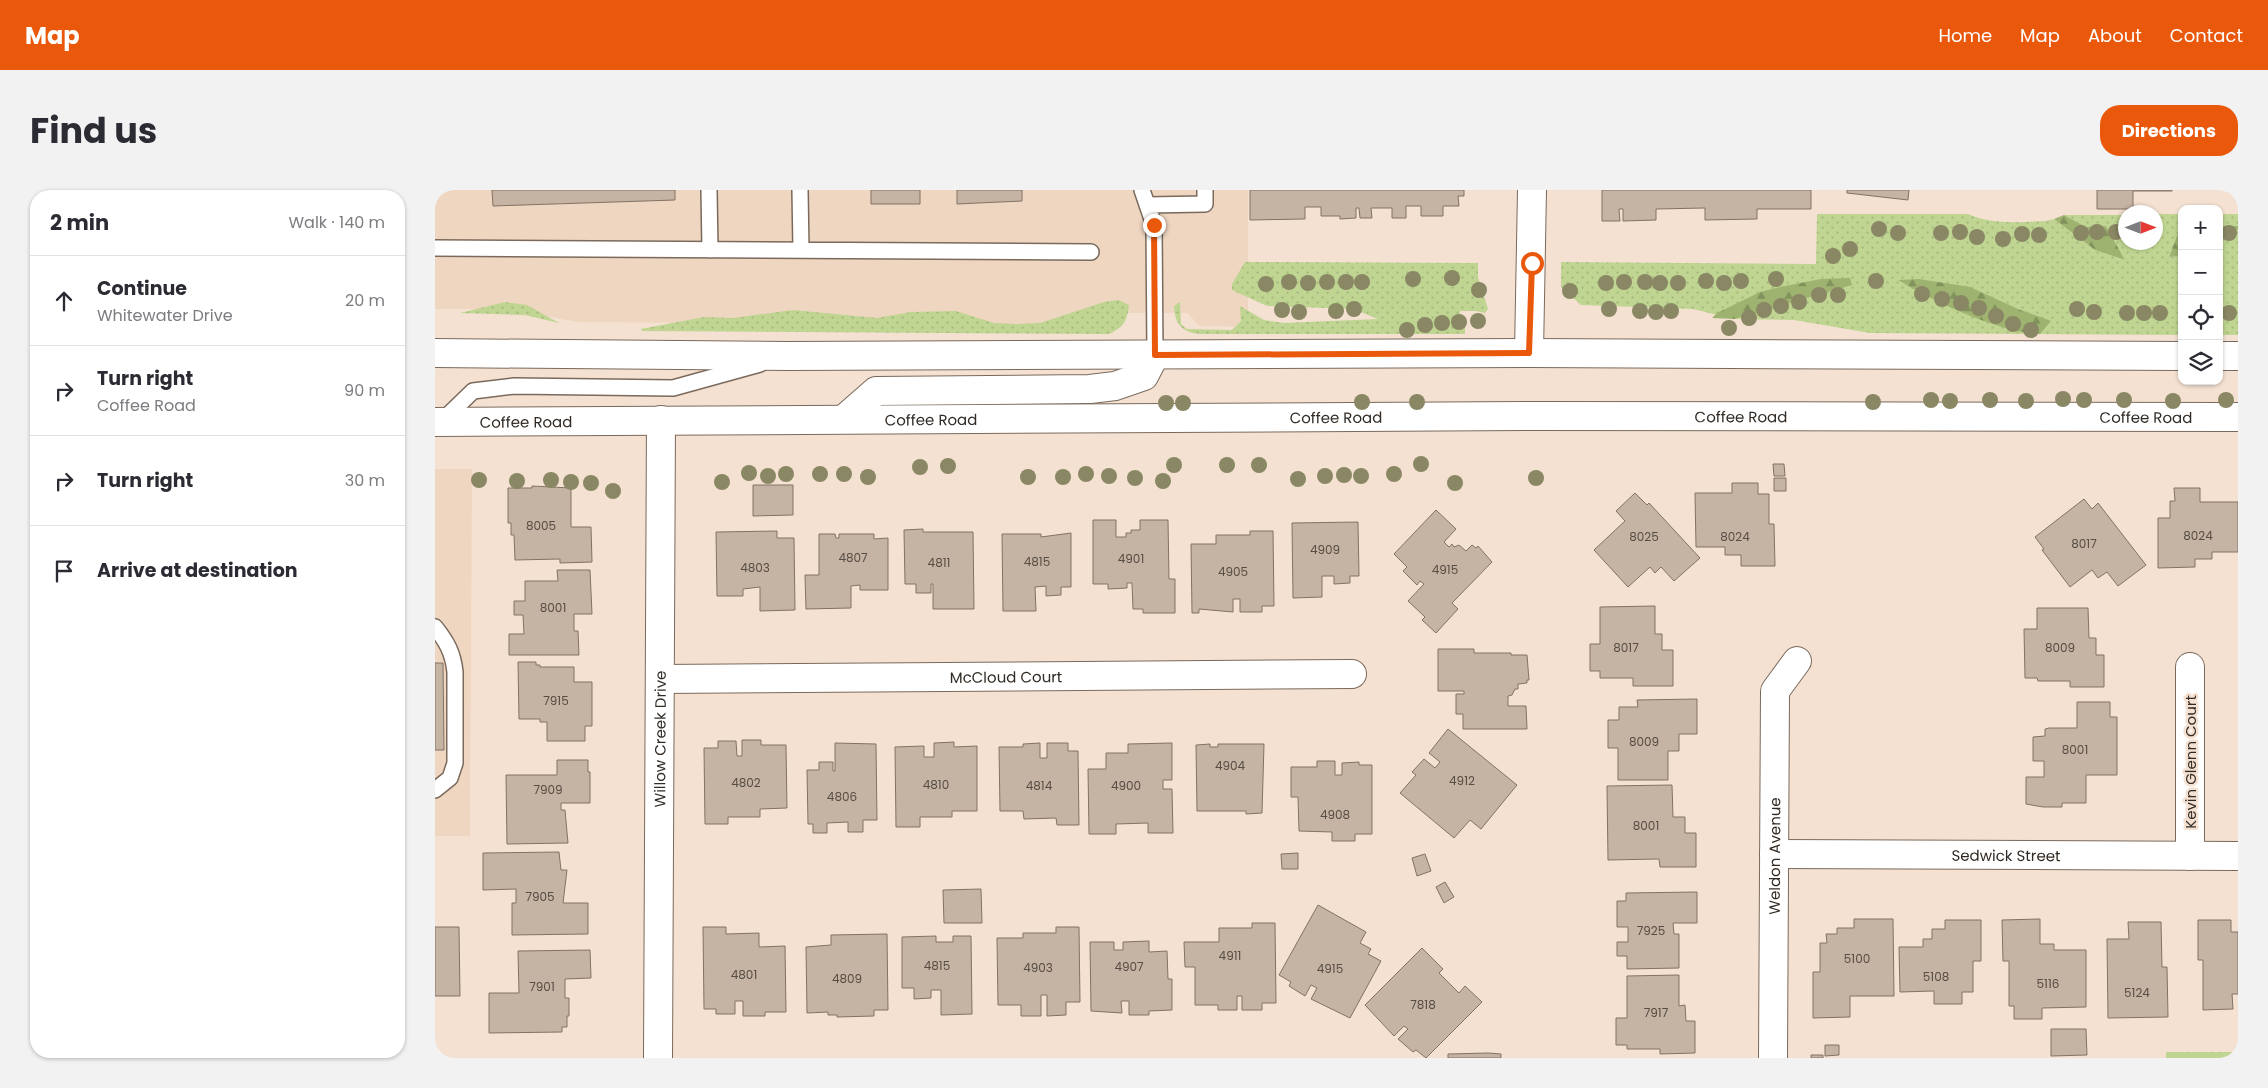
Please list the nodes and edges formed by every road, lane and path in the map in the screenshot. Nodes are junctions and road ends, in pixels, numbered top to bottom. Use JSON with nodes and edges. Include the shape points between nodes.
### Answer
{"nodes":[{"id":1,"x":709,"y":190,"type":"edge"},
{"id":2,"x":800,"y":190,"type":"edge"},
{"id":3,"x":1142,"y":190,"type":"edge"},
{"id":4,"x":1205,"y":190,"type":"edge"},
{"id":5,"x":1532,"y":190,"type":"edge"},
{"id":6,"x":1147,"y":205,"type":"junction"},
{"id":7,"x":435,"y":248,"type":"edge"},
{"id":8,"x":710,"y":250,"type":"junction"},
{"id":9,"x":801,"y":250,"type":"junction"},
{"id":10,"x":1091,"y":252,"type":"dead end"},
{"id":11,"x":435,"y":353,"type":"edge"},
{"id":12,"x":1529,"y":353,"type":"junction"},
{"id":13,"x":1155,"y":355,"type":"junction"},
{"id":14,"x":787,"y":356,"type":"junction"},
{"id":15,"x":2178,"y":356,"type":"edge"},
{"id":16,"x":2223,"y":356,"type":"edge"},
{"id":17,"x":2238,"y":356,"type":"edge"},
{"id":18,"x":2238,"y":417,"type":"edge"},
{"id":19,"x":844,"y":419,"type":"junction"},
{"id":20,"x":661,"y":420,"type":"junction"},
{"id":21,"x":437,"y":424,"type":"edge"},
{"id":22,"x":435,"y":627,"type":"edge"},
{"id":23,"x":1797,"y":661,"type":"dead end"},
{"id":24,"x":2190,"y":667,"type":"dead end"},
{"id":25,"x":1351,"y":674,"type":"dead end"},
{"id":26,"x":660,"y":679,"type":"junction"},
{"id":27,"x":435,"y":790,"type":"edge"},
{"id":28,"x":1774,"y":854,"type":"junction"},
{"id":29,"x":2190,"y":856,"type":"junction"},
{"id":30,"x":2238,"y":856,"type":"edge"},
{"id":31,"x":658,"y":1058,"type":"edge"},
{"id":32,"x":1773,"y":1058,"type":"edge"}],
"edges":[{"from":1,"to":8,"type":"lane"},
{"from":2,"to":9,"type":"lane"},
{"from":3,"to":6,"type":"lane"},
{"from":4,"to":6,"type":"lane","via":[[1205,204]]},
{"from":5,"to":12,"type":"main road"},
{"from":6,"to":13,"type":"lane","via":[[1154,225]]},
{"from":7,"to":8,"type":"lane"},
{"from":8,"to":9,"type":"lane"},
{"from":9,"to":10,"type":"lane"},
{"from":11,"to":14,"type":"main road"},
{"from":12,"to":13,"type":"main road"},
{"from":12,"to":15,"type":"main road"},
{"from":13,"to":14,"type":"main road"},
{"from":13,"to":19,"type":"main road","via":[[1144,376],[1115,386],[876,391]]},
{"from":14,"to":21,"type":"lane","via":[[673,388],[514,386],[473,391]]},
{"from":16,"to":17,"type":"main road"},
{"from":18,"to":19,"type":"main road","name":"Coffee Road"},
{"from":19,"to":20,"type":"main road","name":"Coffee Road"},
{"from":20,"to":21,"type":"main road","name":"Coffee Road"},
{"from":20,"to":26,"type":"main road","name":"Willow Creek Drive"},
{"from":22,"to":27,"type":"lane","via":[[449,644],[454,657],[455,763],[450,778]]},
{"from":23,"to":28,"type":"main road","name":"Weldon Avenue","via":[[1775,691]]},
{"from":24,"to":29,"type":"main road","name":"Kevin Glenn Court"},
{"from":25,"to":26,"type":"main road","name":"McCloud Court"},
{"from":26,"to":31,"type":"main road","name":"Willow Creek Drive"},
{"from":28,"to":29,"type":"main road","name":"Sedwick Street"},
{"from":28,"to":32,"type":"main road","name":"Weldon Avenue"},
{"from":29,"to":30,"type":"main road","name":"Sedwick Street"}]}
